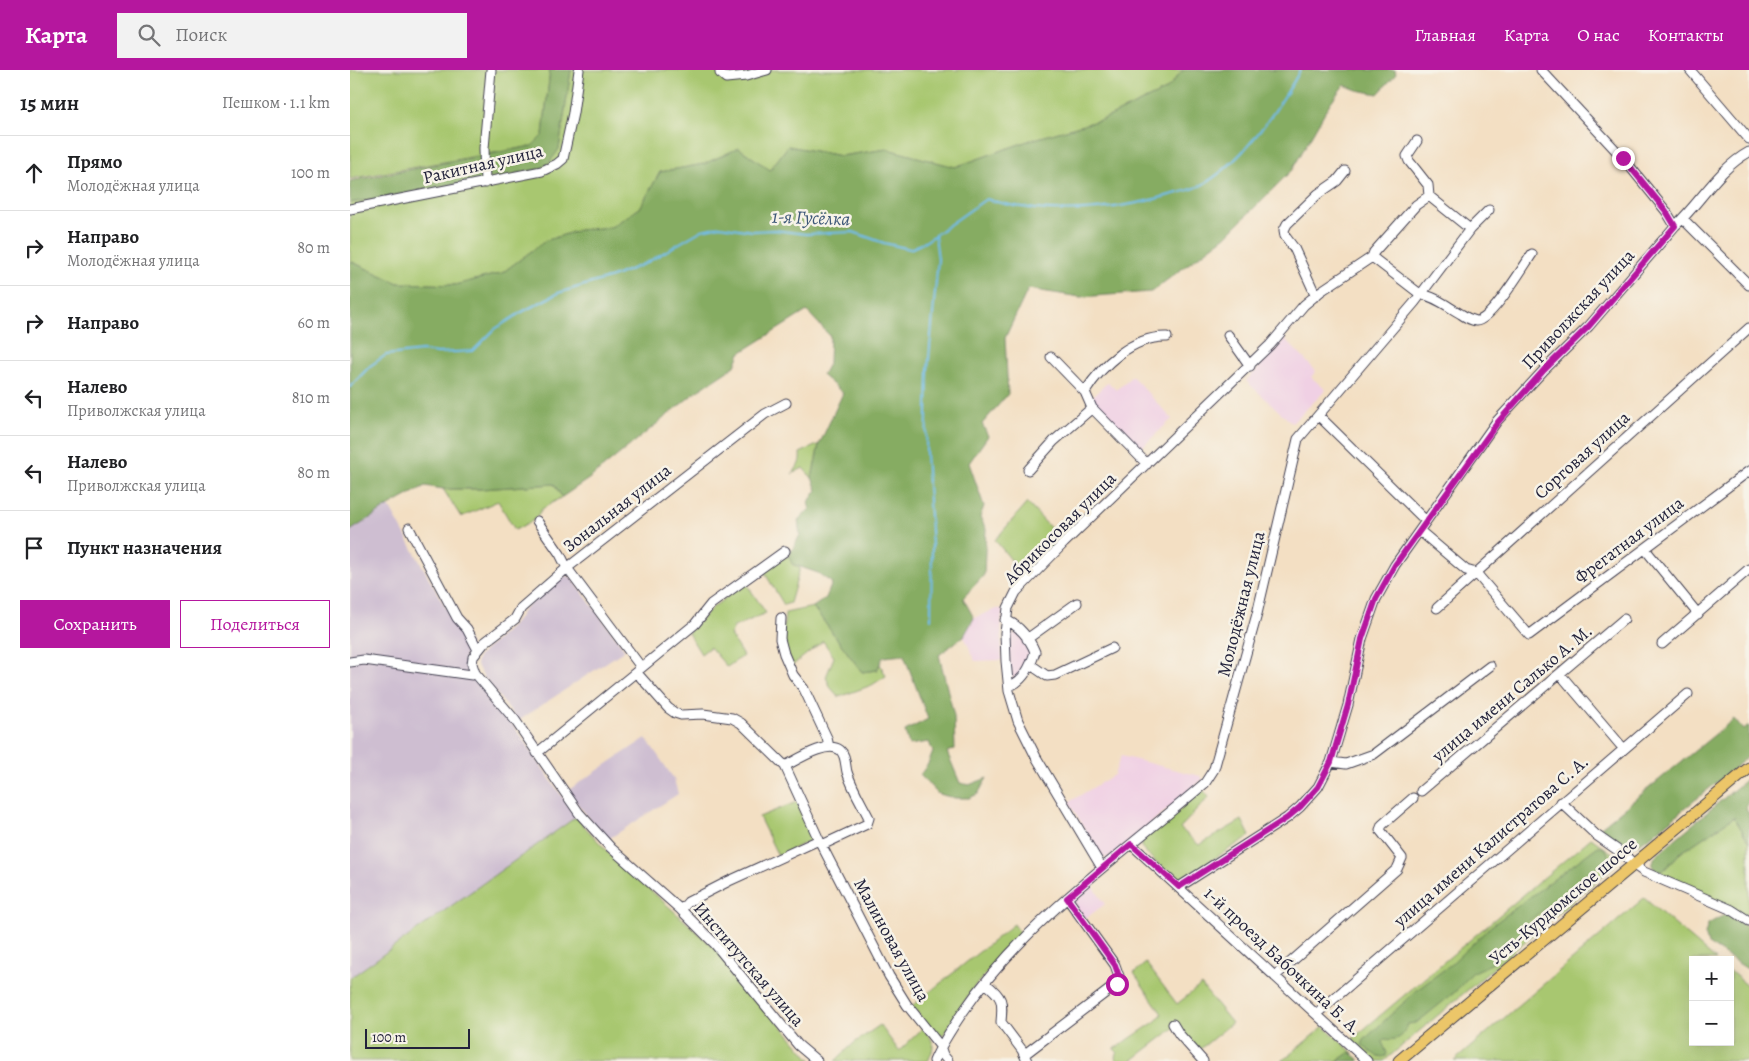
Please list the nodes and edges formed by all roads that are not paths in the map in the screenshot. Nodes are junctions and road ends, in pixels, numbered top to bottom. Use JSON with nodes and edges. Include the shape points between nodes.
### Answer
{"nodes":[{"id":1,"x":491,"y":70,"type":"edge"},
{"id":2,"x":579,"y":70,"type":"edge"},
{"id":3,"x":720,"y":70,"type":"edge"},
{"id":4,"x":767,"y":70,"type":"edge"},
{"id":5,"x":1541,"y":70,"type":"edge"},
{"id":6,"x":1690,"y":70,"type":"edge"},
{"id":7,"x":1749,"y":139,"type":"edge"},
{"id":8,"x":1417,"y":141,"type":"dead end"},
{"id":9,"x":1749,"y":152,"type":"edge"},
{"id":10,"x":1345,"y":171,"type":"dead end"},
{"id":11,"x":485,"y":183,"type":"junction"},
{"id":12,"x":1429,"y":196,"type":"junction"},
{"id":13,"x":350,"y":209,"type":"edge"},
{"id":14,"x":1489,"y":210,"type":"dead end"},
{"id":15,"x":1683,"y":218,"type":"junction"},
{"id":16,"x":1675,"y":226,"type":"junction"},
{"id":17,"x":1470,"y":229,"type":"junction"},
{"id":18,"x":1532,"y":254,"type":"dead end"},
{"id":19,"x":1372,"y":257,"type":"junction"},
{"id":20,"x":1749,"y":285,"type":"edge"},
{"id":21,"x":1420,"y":294,"type":"junction"},
{"id":22,"x":1316,"y":296,"type":"junction"},
{"id":23,"x":1749,"y":328,"type":"edge"},
{"id":24,"x":1228,"y":335,"type":"dead end"},
{"id":25,"x":1167,"y":337,"type":"dead end"},
{"id":26,"x":1051,"y":357,"type":"dead end"},
{"id":27,"x":1250,"y":366,"type":"junction"},
{"id":28,"x":1085,"y":392,"type":"junction"},
{"id":29,"x":786,"y":403,"type":"dead end"},
{"id":30,"x":1092,"y":408,"type":"junction"},
{"id":31,"x":1319,"y":416,"type":"junction"},
{"id":32,"x":1147,"y":464,"type":"junction"},
{"id":33,"x":1028,"y":470,"type":"dead end"},
{"id":34,"x":1749,"y":471,"type":"edge"},
{"id":35,"x":537,"y":521,"type":"dead end"},
{"id":36,"x":1426,"y":521,"type":"junction"},
{"id":37,"x":409,"y":528,"type":"dead end"},
{"id":38,"x":1420,"y":531,"type":"junction"},
{"id":39,"x":1645,"y":549,"type":"junction"},
{"id":40,"x":785,"y":551,"type":"dead end"},
{"id":41,"x":567,"y":568,"type":"junction"},
{"id":42,"x":1749,"y":568,"type":"edge"},
{"id":43,"x":1476,"y":573,"type":"junction"},
{"id":44,"x":1077,"y":603,"type":"dead end"},
{"id":45,"x":1437,"y":608,"type":"dead end"},
{"id":46,"x":1698,"y":614,"type":"junction"},
{"id":47,"x":781,"y":618,"type":"dead end"},
{"id":48,"x":1624,"y":619,"type":"dead end"},
{"id":49,"x":1005,"y":620,"type":"junction"},
{"id":50,"x":1027,"y":639,"type":"junction"},
{"id":51,"x":1662,"y":644,"type":"dead end"},
{"id":52,"x":1112,"y":648,"type":"dead end"},
{"id":53,"x":478,"y":650,"type":"junction"},
{"id":54,"x":350,"y":662,"type":"edge"},
{"id":55,"x":1031,"y":665,"type":"junction"},
{"id":56,"x":1490,"y":666,"type":"dead end"},
{"id":57,"x":638,"y":670,"type":"junction"},
{"id":58,"x":476,"y":673,"type":"junction"},
{"id":59,"x":1560,"y":674,"type":"junction"},
{"id":60,"x":1009,"y":686,"type":"junction"},
{"id":61,"x":1688,"y":694,"type":"dead end"},
{"id":62,"x":829,"y":747,"type":"junction"},
{"id":63,"x":1623,"y":748,"type":"junction"},
{"id":64,"x":537,"y":753,"type":"junction"},
{"id":65,"x":1331,"y":762,"type":"junction"},
{"id":66,"x":785,"y":766,"type":"junction"},
{"id":67,"x":1749,"y":768,"type":"edge"},
{"id":68,"x":1422,"y":791,"type":"dead end"},
{"id":69,"x":1413,"y":798,"type":"dead end"},
{"id":70,"x":1561,"y":802,"type":"junction"},
{"id":71,"x":821,"y":842,"type":"junction"},
{"id":72,"x":1131,"y":844,"type":"junction"},
{"id":73,"x":1634,"y":865,"type":"junction"},
{"id":74,"x":1102,"y":868,"type":"junction"},
{"id":75,"x":1179,"y":887,"type":"junction"},
{"id":76,"x":1067,"y":898,"type":"junction"},
{"id":77,"x":681,"y":910,"type":"junction"},
{"id":78,"x":1749,"y":921,"type":"edge"},
{"id":79,"x":1275,"y":976,"type":"junction"},
{"id":80,"x":985,"y":983,"type":"junction"},
{"id":81,"x":1316,"y":1014,"type":"junction"},
{"id":82,"x":1173,"y":1024,"type":"dead end"},
{"id":83,"x":940,"y":1046,"type":"junction"},
{"id":84,"x":1026,"y":1058,"type":"edge"},
{"id":85,"x":817,"y":1061,"type":"edge"},
{"id":86,"x":934,"y":1061,"type":"edge"},
{"id":87,"x":948,"y":1061,"type":"edge"},
{"id":88,"x":1203,"y":1061,"type":"edge"},
{"id":89,"x":1368,"y":1061,"type":"edge"},
{"id":90,"x":1399,"y":1061,"type":"edge"}],
"edges":[{"from":1,"to":11,"type":"street","via":[[484,148]]},
{"from":2,"to":11,"type":"street","name":"Ракитная улица","via":[[562,159],[542,171]]},
{"from":3,"to":4,"type":"street","via":[[726,78]]},
{"from":5,"to":16,"type":"street","via":[[1623,158]]},
{"from":6,"to":7,"type":"street"},
{"from":8,"to":12,"type":"street","via":[[1407,156],[1428,186]]},
{"from":9,"to":15,"type":"street","name":"Приволжская улица","via":[[1740,156],[1715,180]]},
{"from":10,"to":22,"type":"street","via":[[1286,224],[1284,230],[1284,236],[1294,248]]},
{"from":11,"to":13,"type":"street","name":"Ракитная улица"},
{"from":12,"to":17,"type":"street"},
{"from":12,"to":19,"type":"street","name":"Абрикосовая улица","via":[[1416,205]]},
{"from":14,"to":17,"type":"street","name":"Молодёжная улица"},
{"from":15,"to":16,"type":"street","name":"Приволжская улица"},
{"from":15,"to":20,"type":"street"},
{"from":16,"to":36,"type":"street","name":"Приволжская улица","via":[[1589,326],[1498,422]]},
{"from":17,"to":21,"type":"street","name":"Молодёжная улица"},
{"from":18,"to":21,"type":"street","via":[[1506,294],[1476,321],[1428,295]]},
{"from":19,"to":21,"type":"street"},
{"from":19,"to":22,"type":"street","name":"Абрикосовая улица"},
{"from":21,"to":31,"type":"street","name":"Молодёжная улица"},
{"from":22,"to":27,"type":"street","name":"Абрикосовая улица","via":[[1304,305]]},
{"from":23,"to":43,"type":"street","name":"Сорговая улица"},
{"from":24,"to":27,"type":"street"},
{"from":25,"to":28,"type":"street","via":[[1141,341],[1110,360]]},
{"from":26,"to":28,"type":"street"},
{"from":27,"to":32,"type":"street","name":"Абрикосовая улица"},
{"from":28,"to":30,"type":"street"},
{"from":29,"to":41,"type":"street","name":"Зональная улица","via":[[765,414]]},
{"from":30,"to":32,"type":"street"},
{"from":30,"to":33,"type":"street"},
{"from":31,"to":36,"type":"street"},
{"from":31,"to":72,"type":"street","name":"Молодёжная улица","via":[[1304,431],[1295,447],[1257,614],[1214,770],[1205,783]]},
{"from":32,"to":49,"type":"street","name":"Абрикосовая улица","via":[[1016,592]]},
{"from":34,"to":39,"type":"street","name":"Фрегатная улица"},
{"from":35,"to":41,"type":"street","name":"Малиновая улица"},
{"from":36,"to":38,"type":"street","name":"Приволжская улица"},
{"from":37,"to":53,"type":"street","via":[[457,618]]},
{"from":38,"to":43,"type":"street","via":[[1466,570]]},
{"from":38,"to":65,"type":"street","name":"Приволжская улица","via":[[1395,565],[1376,599],[1362,639],[1348,705]]},
{"from":39,"to":43,"type":"street","name":"Фрегатная улица","via":[[1529,635]]},
{"from":39,"to":46,"type":"street"},
{"from":40,"to":57,"type":"street","via":[[711,604],[695,624]]},
{"from":41,"to":53,"type":"street","name":"Зональная улица"},
{"from":41,"to":57,"type":"street","name":"Малиновая улица"},
{"from":42,"to":46,"type":"street"},
{"from":43,"to":45,"type":"street","name":"Сорговая улица"},
{"from":44,"to":50,"type":"street"},
{"from":46,"to":51,"type":"street"},
{"from":47,"to":62,"type":"street","via":[[780,639],[784,654],[793,675],[804,689]]},
{"from":48,"to":59,"type":"street","name":"улица имени Салько А. М."},
{"from":49,"to":50,"type":"street","via":[[1014,623]]},
{"from":49,"to":60,"type":"street","name":"Абрикосовая улица"},
{"from":50,"to":55,"type":"street","via":[[1035,652]]},
{"from":52,"to":55,"type":"street","via":[[1054,676],[1047,676]]},
{"from":53,"to":58,"type":"street","via":[[472,664]]},
{"from":54,"to":58,"type":"street","via":[[364,660]]},
{"from":55,"to":60,"type":"street","via":[[1016,684]]},
{"from":56,"to":65,"type":"street","via":[[1374,754],[1346,764]]},
{"from":57,"to":64,"type":"street"},
{"from":57,"to":66,"type":"street","name":"Малиновая улица","via":[[675,713],[732,718]]},
{"from":58,"to":64,"type":"street","name":"Институтская улица","via":[[515,720]]},
{"from":59,"to":63,"type":"street"},
{"from":59,"to":68,"type":"street","name":"улица имени Салько А. М."},
{"from":60,"to":74,"type":"street","name":"Абрикосовая улица","via":[[1013,708],[1036,757]]},
{"from":61,"to":63,"type":"street","name":"улица имени Калистратова С. А."},
{"from":62,"to":66,"type":"street"},
{"from":62,"to":71,"type":"street","via":[[840,750],[845,758],[848,773],[869,818],[867,824]]},
{"from":63,"to":70,"type":"street","name":"улица имени Калистратова С. А."},
{"from":64,"to":77,"type":"street","name":"Институтская улица","via":[[578,813],[611,848]]},
{"from":65,"to":75,"type":"street","name":"Приволжская улица","via":[[1318,787],[1294,812]]},
{"from":66,"to":71,"type":"street","name":"Малиновая улица"},
{"from":67,"to":73,"type":"main road","name":"Усть-Курдюмское шоссе"},
{"from":69,"to":79,"type":"street","via":[[1380,830],[1402,858],[1397,869]]},
{"from":70,"to":73,"type":"street"},
{"from":70,"to":81,"type":"street","name":"улица имени Калистратова С. А."},
{"from":71,"to":77,"type":"street","via":[[729,881],[688,902]]},
{"from":71,"to":83,"type":"street","name":"Малиновая улица","via":[[894,983]]},
{"from":72,"to":74,"type":"street","name":"Молодёжная улица"},
{"from":72,"to":75,"type":"street","name":"1-й проезд Бабочкина Б. А."},
{"from":73,"to":78,"type":"street"},
{"from":73,"to":90,"type":"main road","name":"Усть-Курдюмское шоссе"},
{"from":74,"to":76,"type":"street","name":"Молодёжная улица"},
{"from":75,"to":79,"type":"street","name":"1-й проезд Бабочкина Б. А."},
{"from":76,"to":80,"type":"street","name":"Молодёжная улица"},
{"from":76,"to":84,"type":"street","via":[[1115,965],[1120,979]]},
{"from":77,"to":85,"type":"street","name":"Институтская улица","via":[[714,943],[798,1045]]},
{"from":79,"to":81,"type":"street","name":"1-й проезд Бабочкина Б. А."},
{"from":80,"to":83,"type":"street","name":"Молодёжная улица"},
{"from":80,"to":84,"type":"street","via":[[1001,1000],[1001,1022]]},
{"from":81,"to":89,"type":"street","name":"1-й проезд Бабочкина Б. А."},
{"from":82,"to":88,"type":"street"},
{"from":83,"to":86,"type":"street","name":"Молодёжная улица"},
{"from":83,"to":87,"type":"street"}]}
